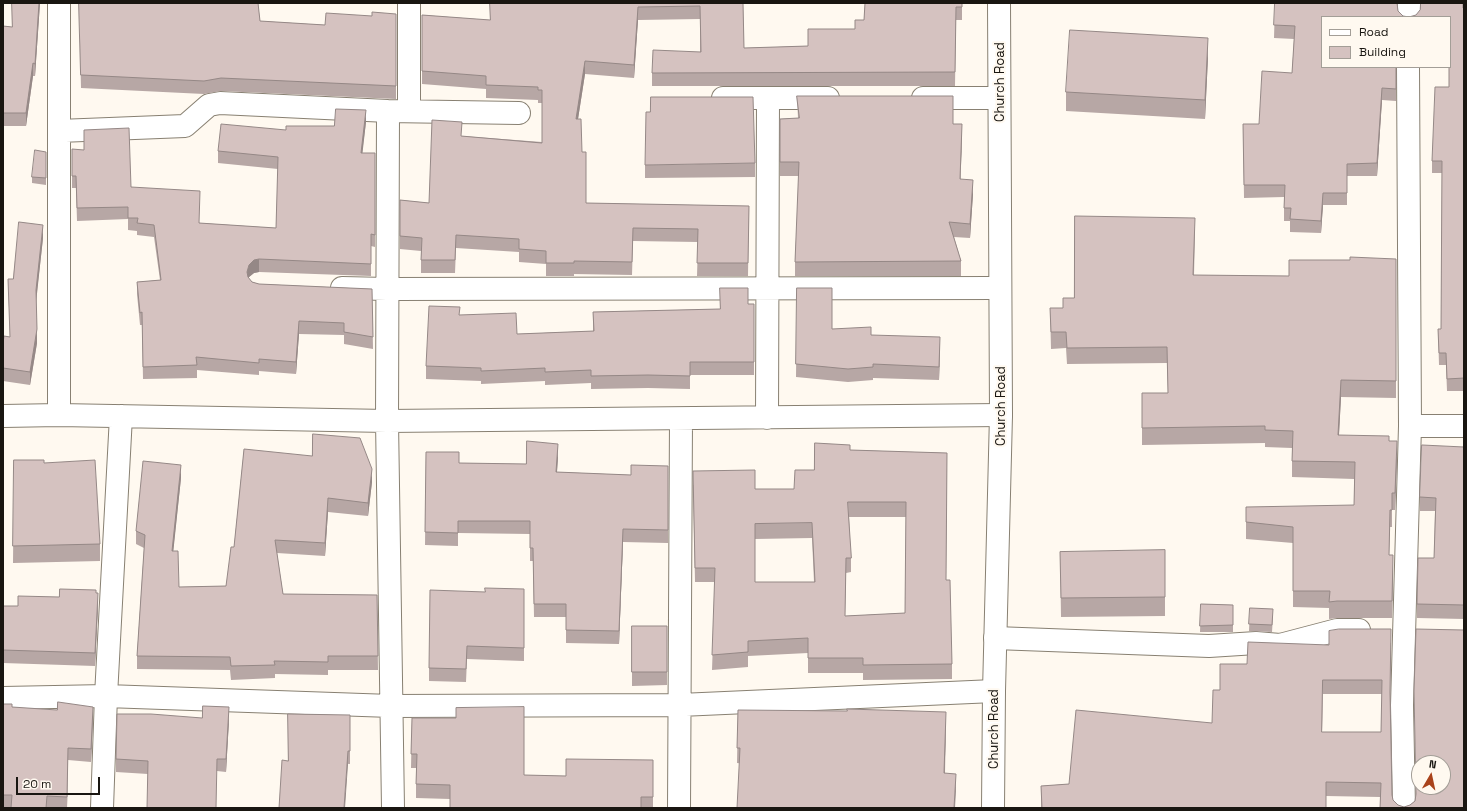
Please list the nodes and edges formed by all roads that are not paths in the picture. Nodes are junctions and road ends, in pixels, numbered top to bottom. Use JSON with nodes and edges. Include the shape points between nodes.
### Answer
{"nodes":[{"id":1,"x":59,"y":3,"type":"edge"},
{"id":2,"x":409,"y":3,"type":"edge"},
{"id":3,"x":1000,"y":3,"type":"edge"},
{"id":4,"x":1409,"y":3,"type":"edge"},
{"id":5,"x":1409,"y":16,"type":"edge"},
{"id":6,"x":1408,"y":68,"type":"edge"},
{"id":7,"x":699,"y":98,"type":"edge"},
{"id":8,"x":768,"y":98,"type":"junction"},
{"id":9,"x":848,"y":98,"type":"edge"},
{"id":10,"x":904,"y":98,"type":"edge"},
{"id":11,"x":999,"y":98,"type":"junction"},
{"id":12,"x":388,"y":111,"type":"junction"},
{"id":13,"x":409,"y":111,"type":"junction"},
{"id":14,"x":519,"y":113,"type":"dead end"},
{"id":15,"x":59,"y":131,"type":"junction"},
{"id":16,"x":319,"y":287,"type":"edge"},
{"id":17,"x":767,"y":288,"type":"junction"},
{"id":18,"x":1000,"y":288,"type":"junction"},
{"id":19,"x":388,"y":289,"type":"junction"},
{"id":20,"x":59,"y":415,"type":"junction"},
{"id":21,"x":1001,"y":415,"type":"junction"},
{"id":22,"x":3,"y":416,"type":"edge"},
{"id":23,"x":121,"y":416,"type":"junction"},
{"id":24,"x":767,"y":418,"type":"junction"},
{"id":25,"x":681,"y":419,"type":"junction"},
{"id":26,"x":387,"y":421,"type":"junction"},
{"id":27,"x":1410,"y":426,"type":"junction"},
{"id":28,"x":1464,"y":426,"type":"edge"},
{"id":29,"x":1404,"y":631,"type":"junction"},
{"id":30,"x":1426,"y":631,"type":"edge"},
{"id":31,"x":995,"y":638,"type":"junction"},
{"id":32,"x":994,"y":691,"type":"junction"},
{"id":33,"x":106,"y":696,"type":"junction"},
{"id":34,"x":3,"y":698,"type":"edge"},
{"id":35,"x":680,"y":705,"type":"junction"},
{"id":36,"x":391,"y":706,"type":"junction"},
{"id":37,"x":102,"y":808,"type":"edge"},
{"id":38,"x":393,"y":808,"type":"edge"},
{"id":39,"x":679,"y":808,"type":"edge"},
{"id":40,"x":993,"y":808,"type":"edge"},
{"id":41,"x":1404,"y":808,"type":"edge"}],
"edges":[{"from":1,"to":15,"type":"street"},
{"from":2,"to":13,"type":"street"},
{"from":3,"to":11,"type":"street","name":"Church Road"},
{"from":4,"to":5,"type":"street"},
{"from":6,"to":27,"type":"street"},
{"from":7,"to":8,"type":"street"},
{"from":8,"to":9,"type":"street"},
{"from":8,"to":17,"type":"street"},
{"from":10,"to":11,"type":"street"},
{"from":11,"to":18,"type":"street","name":"Church Road"},
{"from":12,"to":13,"type":"street"},
{"from":12,"to":15,"type":"street","via":[[220,103],[209,105],[185,126]]},
{"from":12,"to":19,"type":"street"},
{"from":13,"to":14,"type":"street"},
{"from":15,"to":20,"type":"street"},
{"from":16,"to":19,"type":"street"},
{"from":17,"to":18,"type":"street"},
{"from":17,"to":19,"type":"street"},
{"from":17,"to":24,"type":"street"},
{"from":18,"to":21,"type":"street","name":"Church Road"},
{"from":19,"to":26,"type":"street"},
{"from":20,"to":22,"type":"street"},
{"from":20,"to":23,"type":"street"},
{"from":21,"to":24,"type":"street"},
{"from":21,"to":31,"type":"street","name":"Church Road"},
{"from":23,"to":26,"type":"street"},
{"from":23,"to":33,"type":"street"},
{"from":24,"to":25,"type":"street"},
{"from":25,"to":26,"type":"street"},
{"from":25,"to":35,"type":"street"},
{"from":26,"to":36,"type":"street"},
{"from":27,"to":28,"type":"street"},
{"from":27,"to":29,"type":"street"},
{"from":29,"to":30,"type":"street"},
{"from":29,"to":31,"type":"street","via":[[1338,630],[1280,645],[1256,643],[1209,646]]},
{"from":29,"to":41,"type":"street"},
{"from":31,"to":32,"type":"street","name":"Church Road"},
{"from":32,"to":35,"type":"street"},
{"from":32,"to":40,"type":"street","name":"Church Road"},
{"from":33,"to":34,"type":"street"},
{"from":33,"to":36,"type":"street"},
{"from":33,"to":37,"type":"street"},
{"from":35,"to":36,"type":"street"},
{"from":35,"to":39,"type":"street"},
{"from":36,"to":38,"type":"street"}]}
